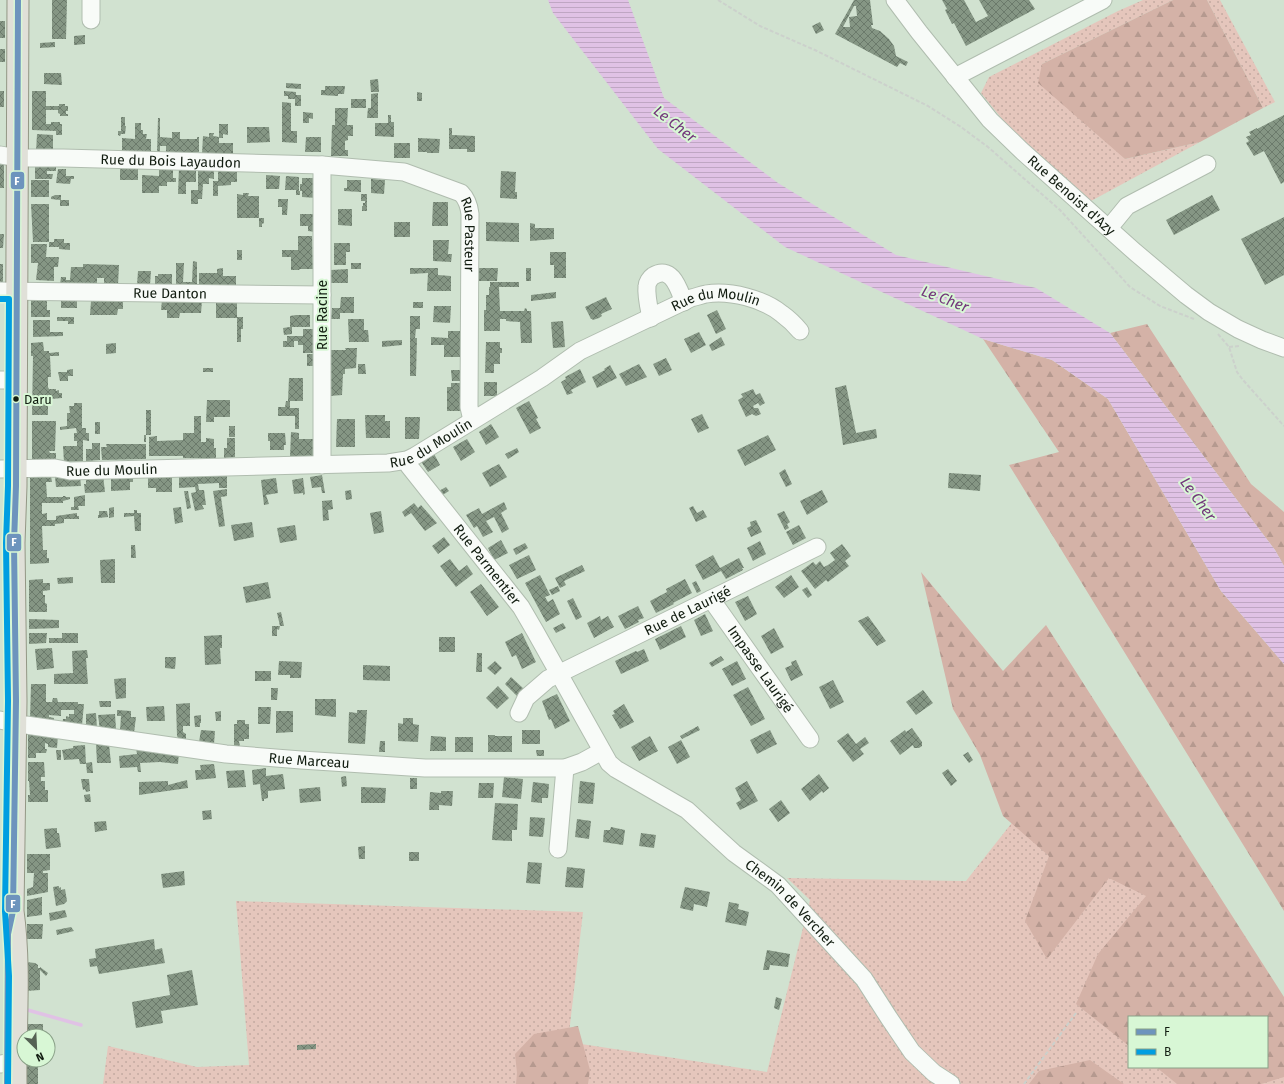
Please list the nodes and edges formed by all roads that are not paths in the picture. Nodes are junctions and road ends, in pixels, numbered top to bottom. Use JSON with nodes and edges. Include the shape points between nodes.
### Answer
{"nodes":[{"id":1,"x":18,"y":0,"type":"edge"},
{"id":2,"x":91,"y":0,"type":"edge"},
{"id":3,"x":895,"y":0,"type":"edge"},
{"id":4,"x":1103,"y":0,"type":"edge"},
{"id":5,"x":91,"y":20,"type":"dead end"},
{"id":6,"x":955,"y":77,"type":"junction"},
{"id":7,"x":9,"y":157,"type":"edge"},
{"id":8,"x":1208,"y":164,"type":"dead end"},
{"id":9,"x":322,"y":165,"type":"junction"},
{"id":10,"x":1109,"y":228,"type":"junction"},
{"id":11,"x":9,"y":291,"type":"edge"},
{"id":12,"x":322,"y":295,"type":"junction"},
{"id":13,"x":684,"y":302,"type":"junction"},
{"id":14,"x":651,"y":318,"type":"junction"},
{"id":15,"x":800,"y":331,"type":"dead end"},
{"id":16,"x":1284,"y":348,"type":"edge"},
{"id":17,"x":8,"y":380,"type":"edge"},
{"id":18,"x":472,"y":420,"type":"junction"},
{"id":19,"x":406,"y":460,"type":"junction"},
{"id":20,"x":322,"y":465,"type":"junction"},
{"id":21,"x":8,"y":470,"type":"edge"},
{"id":22,"x":816,"y":547,"type":"dead end"},
{"id":23,"x":711,"y":599,"type":"junction"},
{"id":24,"x":559,"y":674,"type":"junction"},
{"id":25,"x":519,"y":713,"type":"dead end"},
{"id":26,"x":10,"y":728,"type":"edge"},
{"id":27,"x":810,"y":739,"type":"dead end"},
{"id":28,"x":602,"y":751,"type":"junction"},
{"id":29,"x":565,"y":768,"type":"junction"},
{"id":30,"x":558,"y":849,"type":"dead end"},
{"id":31,"x":9,"y":1076,"type":"edge"},
{"id":32,"x":951,"y":1084,"type":"edge"}],
"edges":[{"from":1,"to":7,"type":"main road"},
{"from":2,"to":5,"type":"street"},
{"from":3,"to":6,"type":"street","name":"Rue Benoist d'Azy"},
{"from":4,"to":6,"type":"street"},
{"from":6,"to":10,"type":"street","name":"Rue Benoist d'Azy","via":[[995,125]]},
{"from":7,"to":9,"type":"street","name":"Rue du Bois Layaudon"},
{"from":7,"to":11,"type":"main road"},
{"from":8,"to":10,"type":"street","via":[[1127,206]]},
{"from":9,"to":12,"type":"street","name":"Rue Racine"},
{"from":9,"to":18,"type":"street","name":"Rue Pasteur","via":[[404,172],[461,193],[466,198],[470,214],[469,407]]},
{"from":10,"to":16,"type":"street","name":"Rue Benoist d'Azy","via":[[1208,312],[1238,329]]},
{"from":11,"to":12,"type":"street","name":"Rue Danton"},
{"from":11,"to":17,"type":"main road"},
{"from":12,"to":20,"type":"street","name":"Rue Racine"},
{"from":13,"to":14,"type":"street","name":"Rue du Moulin"},
{"from":13,"to":14,"type":"street","via":[[675,280],[668,274],[659,273],[651,277],[647,285]]},
{"from":13,"to":15,"type":"street","name":"Rue du Moulin","via":[[707,294],[746,297],[777,310]]},
{"from":14,"to":18,"type":"street","name":"Rue du Moulin","via":[[580,352]]},
{"from":17,"to":21,"type":"main road"},
{"from":18,"to":19,"type":"street","name":"Rue du Moulin"},
{"from":19,"to":20,"type":"street","name":"Rue du Moulin","via":[[388,464]]},
{"from":19,"to":24,"type":"street","name":"Rue Parmentier","via":[[521,607]]},
{"from":20,"to":21,"type":"street","name":"Rue du Moulin","via":[[70,472],[54,468]]},
{"from":21,"to":26,"type":"main road","via":[[14,542]]},
{"from":22,"to":23,"type":"street","name":"Rue de Laurigé"},
{"from":23,"to":24,"type":"street","name":"Rue de Laurigé"},
{"from":23,"to":27,"type":"street","name":"Impasse Laurigé"},
{"from":24,"to":25,"type":"street","via":[[548,679],[526,698]]},
{"from":24,"to":28,"type":"street","name":"Rue Parmentier"},
{"from":26,"to":29,"type":"street","name":"Rue Marceau","via":[[226,754],[301,760],[425,768]]},
{"from":26,"to":31,"type":"main road","via":[[13,912],[8,934]]},
{"from":28,"to":29,"type":"street","name":"Rue Marceau"},
{"from":28,"to":32,"type":"street","name":"Chemin de Vercher","via":[[616,769],[687,810],[734,853],[778,885],[864,979],[912,1052],[934,1073]]},
{"from":29,"to":30,"type":"street"}]}
